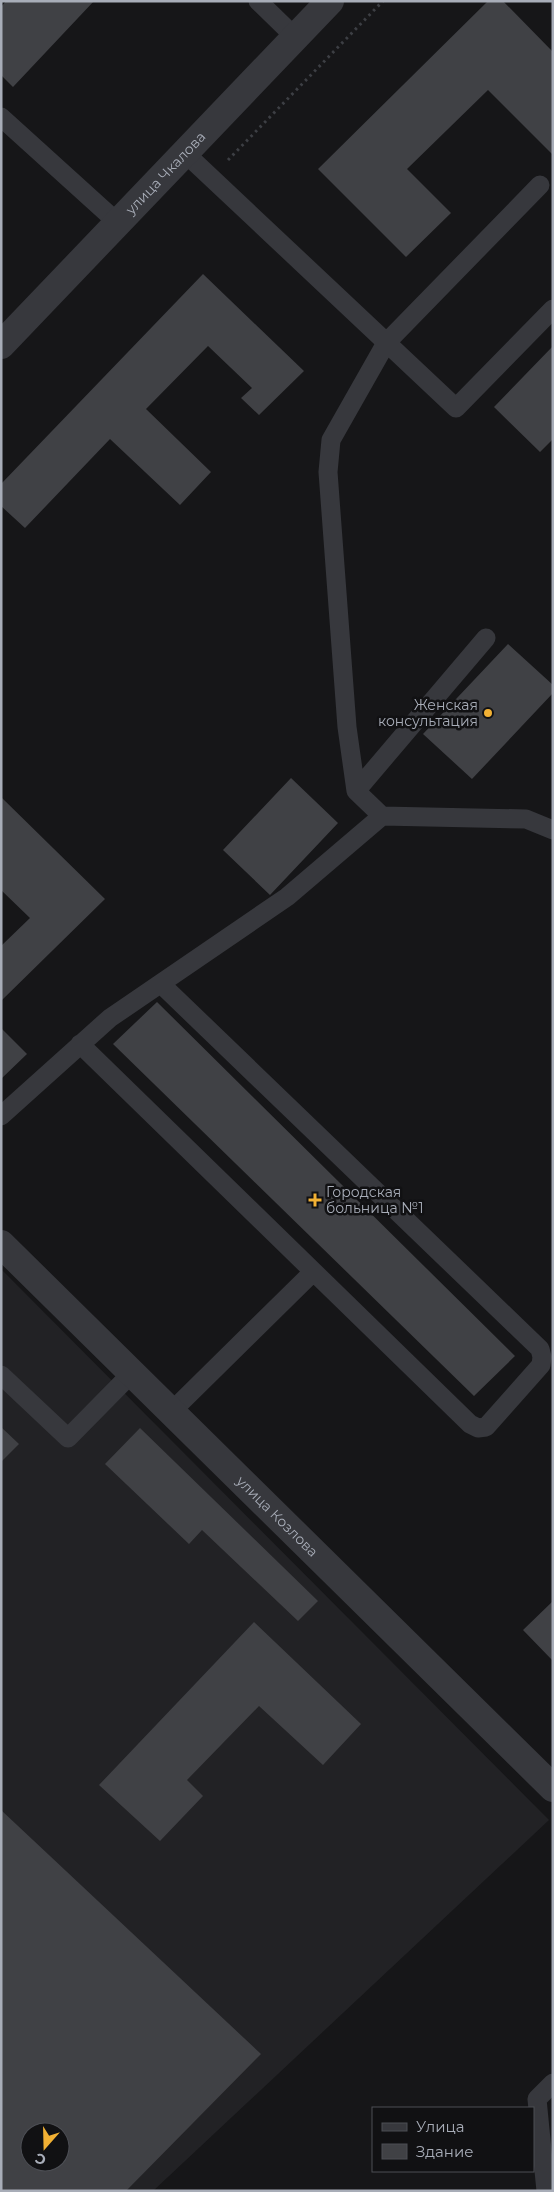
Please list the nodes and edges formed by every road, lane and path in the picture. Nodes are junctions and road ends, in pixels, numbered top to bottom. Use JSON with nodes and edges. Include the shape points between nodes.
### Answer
{"nodes":[{"id":1,"x":258,"y":1,"type":"edge"},
{"id":2,"x":330,"y":1,"type":"edge"},
{"id":3,"x":383,"y":1,"type":"edge"},
{"id":4,"x":296,"y":38,"type":"junction"},
{"id":5,"x":1,"y":117,"type":"edge"},
{"id":6,"x":185,"y":153,"type":"junction"},
{"id":7,"x":222,"y":167,"type":"dead end"},
{"id":8,"x":540,"y":184,"type":"dead end"},
{"id":9,"x":118,"y":223,"type":"junction"},
{"id":10,"x":553,"y":309,"type":"edge"},
{"id":11,"x":386,"y":343,"type":"junction"},
{"id":12,"x":1,"y":345,"type":"edge"},
{"id":13,"x":486,"y":638,"type":"dead end"},
{"id":14,"x":356,"y":791,"type":"junction"},
{"id":15,"x":382,"y":816,"type":"junction"},
{"id":16,"x":553,"y":830,"type":"edge"},
{"id":17,"x":161,"y":984,"type":"junction"},
{"id":18,"x":80,"y":1044,"type":"junction"},
{"id":19,"x":1,"y":1116,"type":"edge"},
{"id":20,"x":1,"y":1244,"type":"edge"},
{"id":21,"x":313,"y":1272,"type":"junction"},
{"id":22,"x":132,"y":1373,"type":"junction"},
{"id":23,"x":1,"y":1375,"type":"edge"},
{"id":24,"x":171,"y":1412,"type":"junction"},
{"id":25,"x":553,"y":1788,"type":"edge"},
{"id":26,"x":553,"y":2083,"type":"edge"},
{"id":27,"x":546,"y":2191,"type":"edge"}],
"edges":[{"from":1,"to":4,"type":"lane"},
{"from":2,"to":4,"type":"street","name":"улица Чкалова"},
{"from":3,"to":7,"type":"path"},
{"from":4,"to":6,"type":"street","name":"улица Чкалова"},
{"from":5,"to":9,"type":"lane"},
{"from":6,"to":9,"type":"street","name":"улица Чкалова"},
{"from":6,"to":11,"type":"lane"},
{"from":8,"to":11,"type":"lane"},
{"from":9,"to":12,"type":"street","name":"улица Чкалова"},
{"from":10,"to":11,"type":"lane","via":[[456,408]]},
{"from":11,"to":14,"type":"lane","via":[[331,440],[328,472],[347,727]]},
{"from":13,"to":14,"type":"lane"},
{"from":14,"to":15,"type":"lane"},
{"from":15,"to":16,"type":"lane","via":[[526,819]]},
{"from":15,"to":17,"type":"lane","via":[[287,897]]},
{"from":17,"to":18,"type":"lane","via":[[110,1018]]},
{"from":17,"to":21,"type":"lane","via":[[540,1349],[541,1365],[486,1427],[478,1428],[470,1424]]},
{"from":18,"to":19,"type":"lane"},
{"from":18,"to":21,"type":"lane"},
{"from":20,"to":22,"type":"street","name":"улица Козлова"},
{"from":21,"to":24,"type":"lane"},
{"from":22,"to":23,"type":"lane","via":[[68,1438]]},
{"from":22,"to":24,"type":"street","name":"улица Козлова"},
{"from":24,"to":25,"type":"street","name":"улица Козлова"},
{"from":26,"to":27,"type":"lane","via":[[537,2099]]}]}
